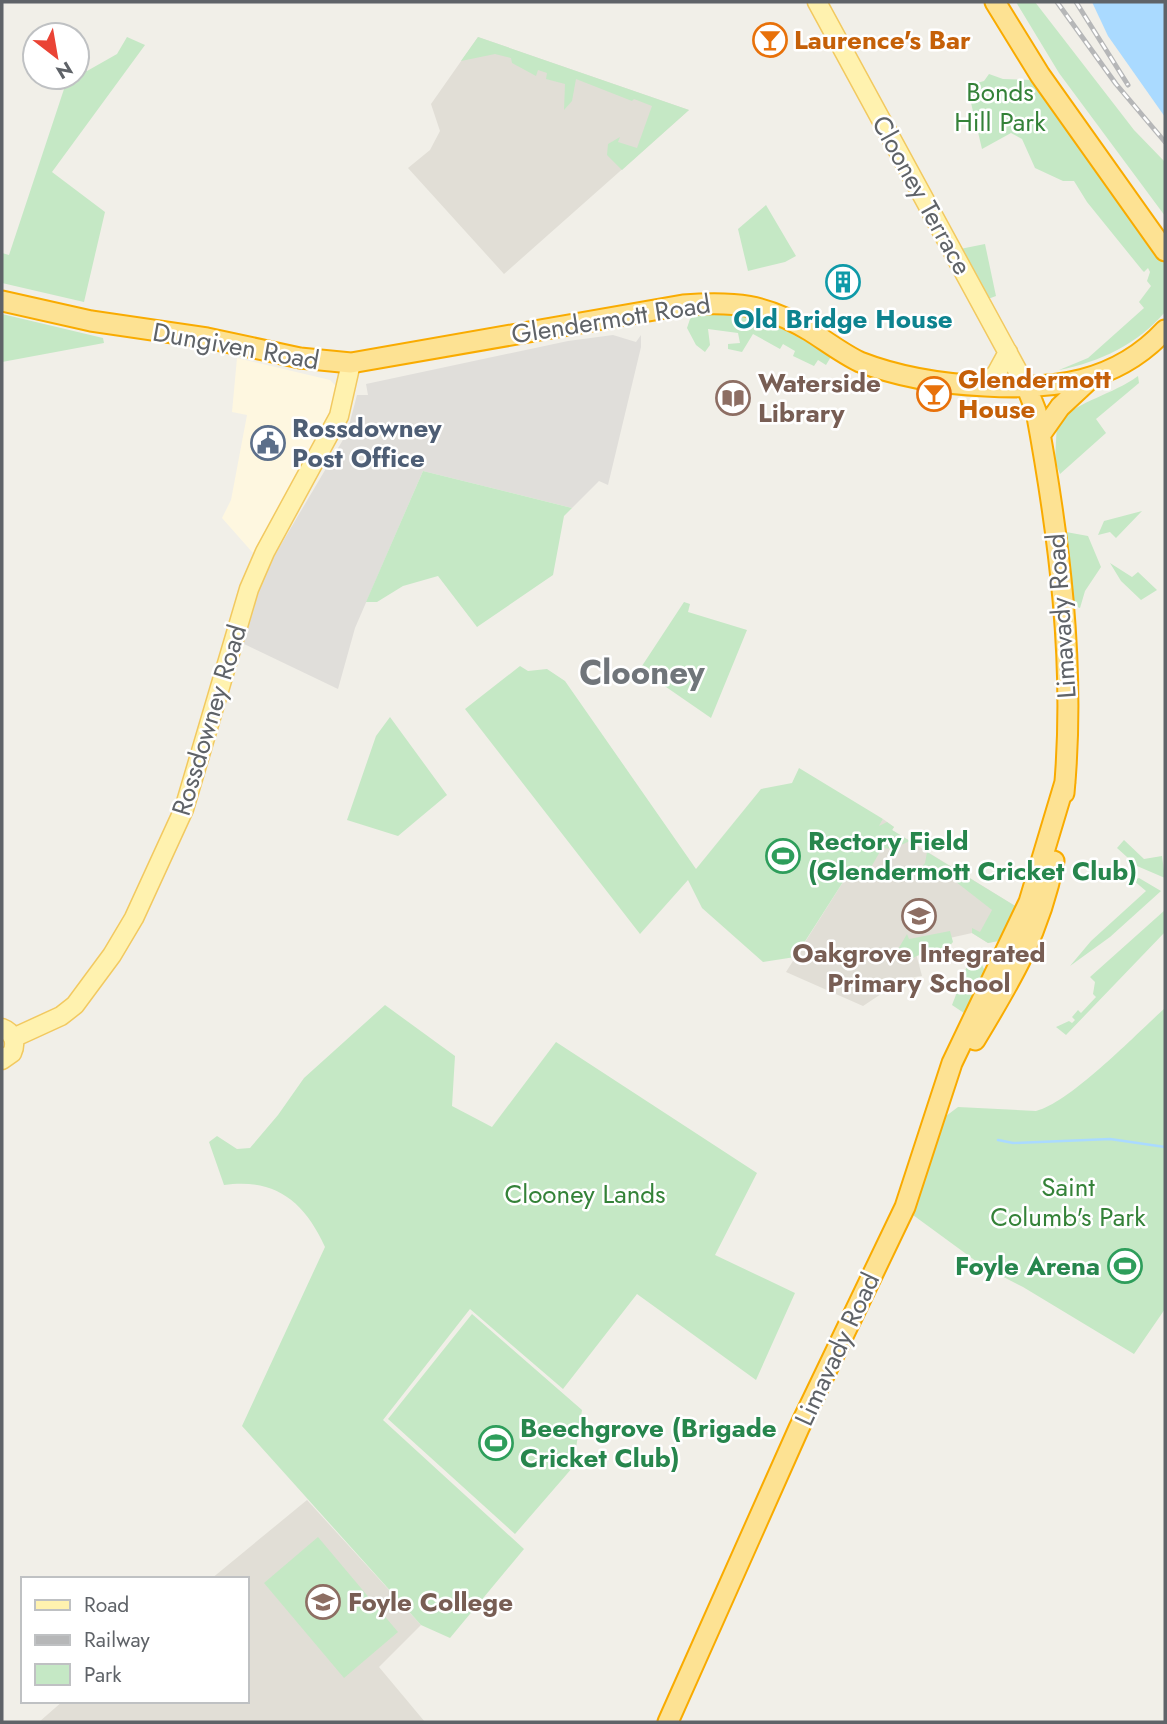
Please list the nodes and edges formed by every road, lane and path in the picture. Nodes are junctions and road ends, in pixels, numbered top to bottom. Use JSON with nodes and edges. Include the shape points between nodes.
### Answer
{"nodes":[{"id":1,"x":817,"y":2,"type":"edge"},
{"id":2,"x":995,"y":2,"type":"edge"},
{"id":3,"x":1008,"y":2,"type":"edge"},
{"id":4,"x":1165,"y":233,"type":"edge"},
{"id":5,"x":1165,"y":251,"type":"edge"},
{"id":6,"x":2,"y":301,"type":"edge"},
{"id":7,"x":1165,"y":330,"type":"edge"},
{"id":8,"x":471,"y":342,"type":"joint"},
{"id":9,"x":1007,"y":352,"type":"junction"},
{"id":10,"x":351,"y":363,"type":"junction"},
{"id":11,"x":1092,"y":378,"type":"junction"},
{"id":12,"x":981,"y":386,"type":"junction"},
{"id":13,"x":1027,"y":388,"type":"junction"},
{"id":14,"x":1042,"y":442,"type":"junction"},
{"id":15,"x":1065,"y":782,"type":"junction"},
{"id":16,"x":1050,"y":879,"type":"junction"},
{"id":17,"x":8,"y":1033,"type":"edge"},
{"id":18,"x":960,"y":1043,"type":"junction"},
{"id":19,"x":2,"y":1060,"type":"edge"},
{"id":20,"x":944,"y":1087,"type":"junction"},
{"id":21,"x":668,"y":1722,"type":"edge"}],
"edges":[{"from":1,"to":9,"type":"main road","name":"Clooney Terrace"},
{"from":2,"to":5,"type":"highway","via":[[1040,75]]},
{"from":3,"to":4,"type":"highway","via":[[1049,70]]},
{"from":6,"to":10,"type":"highway","name":"Dungiven Road","via":[[91,321]]},
{"from":7,"to":11,"type":"highway","via":[[1131,360]]},
{"from":8,"to":10,"type":"highway","name":"Dungiven Road"},
{"from":8,"to":12,"type":"highway","name":"Glendermott Road","via":[[683,305],[725,302],[774,312],[858,361],[899,375]]},
{"from":9,"to":12,"type":"main road","via":[[996,374]]},
{"from":9,"to":13,"type":"main road","name":"Clooney Terrace"},
{"from":10,"to":17,"type":"main road","name":"Rossdowney Road","via":[[339,416],[249,589],[184,809],[134,918],[75,1005],[61,1016]]},
{"from":11,"to":13,"type":"highway","name":"Glendermott Road"},
{"from":11,"to":14,"type":"highway","via":[[1060,407]]},
{"from":12,"to":13,"type":"highway","name":"Glendermott Road"},
{"from":13,"to":14,"type":"highway","name":"Limavady Road"},
{"from":14,"to":15,"type":"highway","name":"Limavady Road","via":[[1062,574]]},
{"from":15,"to":16,"type":"highway","name":"Limavady Road"},
{"from":15,"to":18,"type":"highway","name":"Limavady Road","via":[[1029,902]]},
{"from":16,"to":18,"type":"highway","via":[[1009,966],[974,1028]]},
{"from":16,"to":20,"type":"highway","name":"Limavady Road","via":[[1045,907],[1013,977]]},
{"from":17,"to":19,"type":"main road","via":[[12,1053]]},
{"from":18,"to":20,"type":"highway","name":"Limavady Road"},
{"from":20,"to":21,"type":"highway","name":"Limavady Road","via":[[905,1207]]}]}
